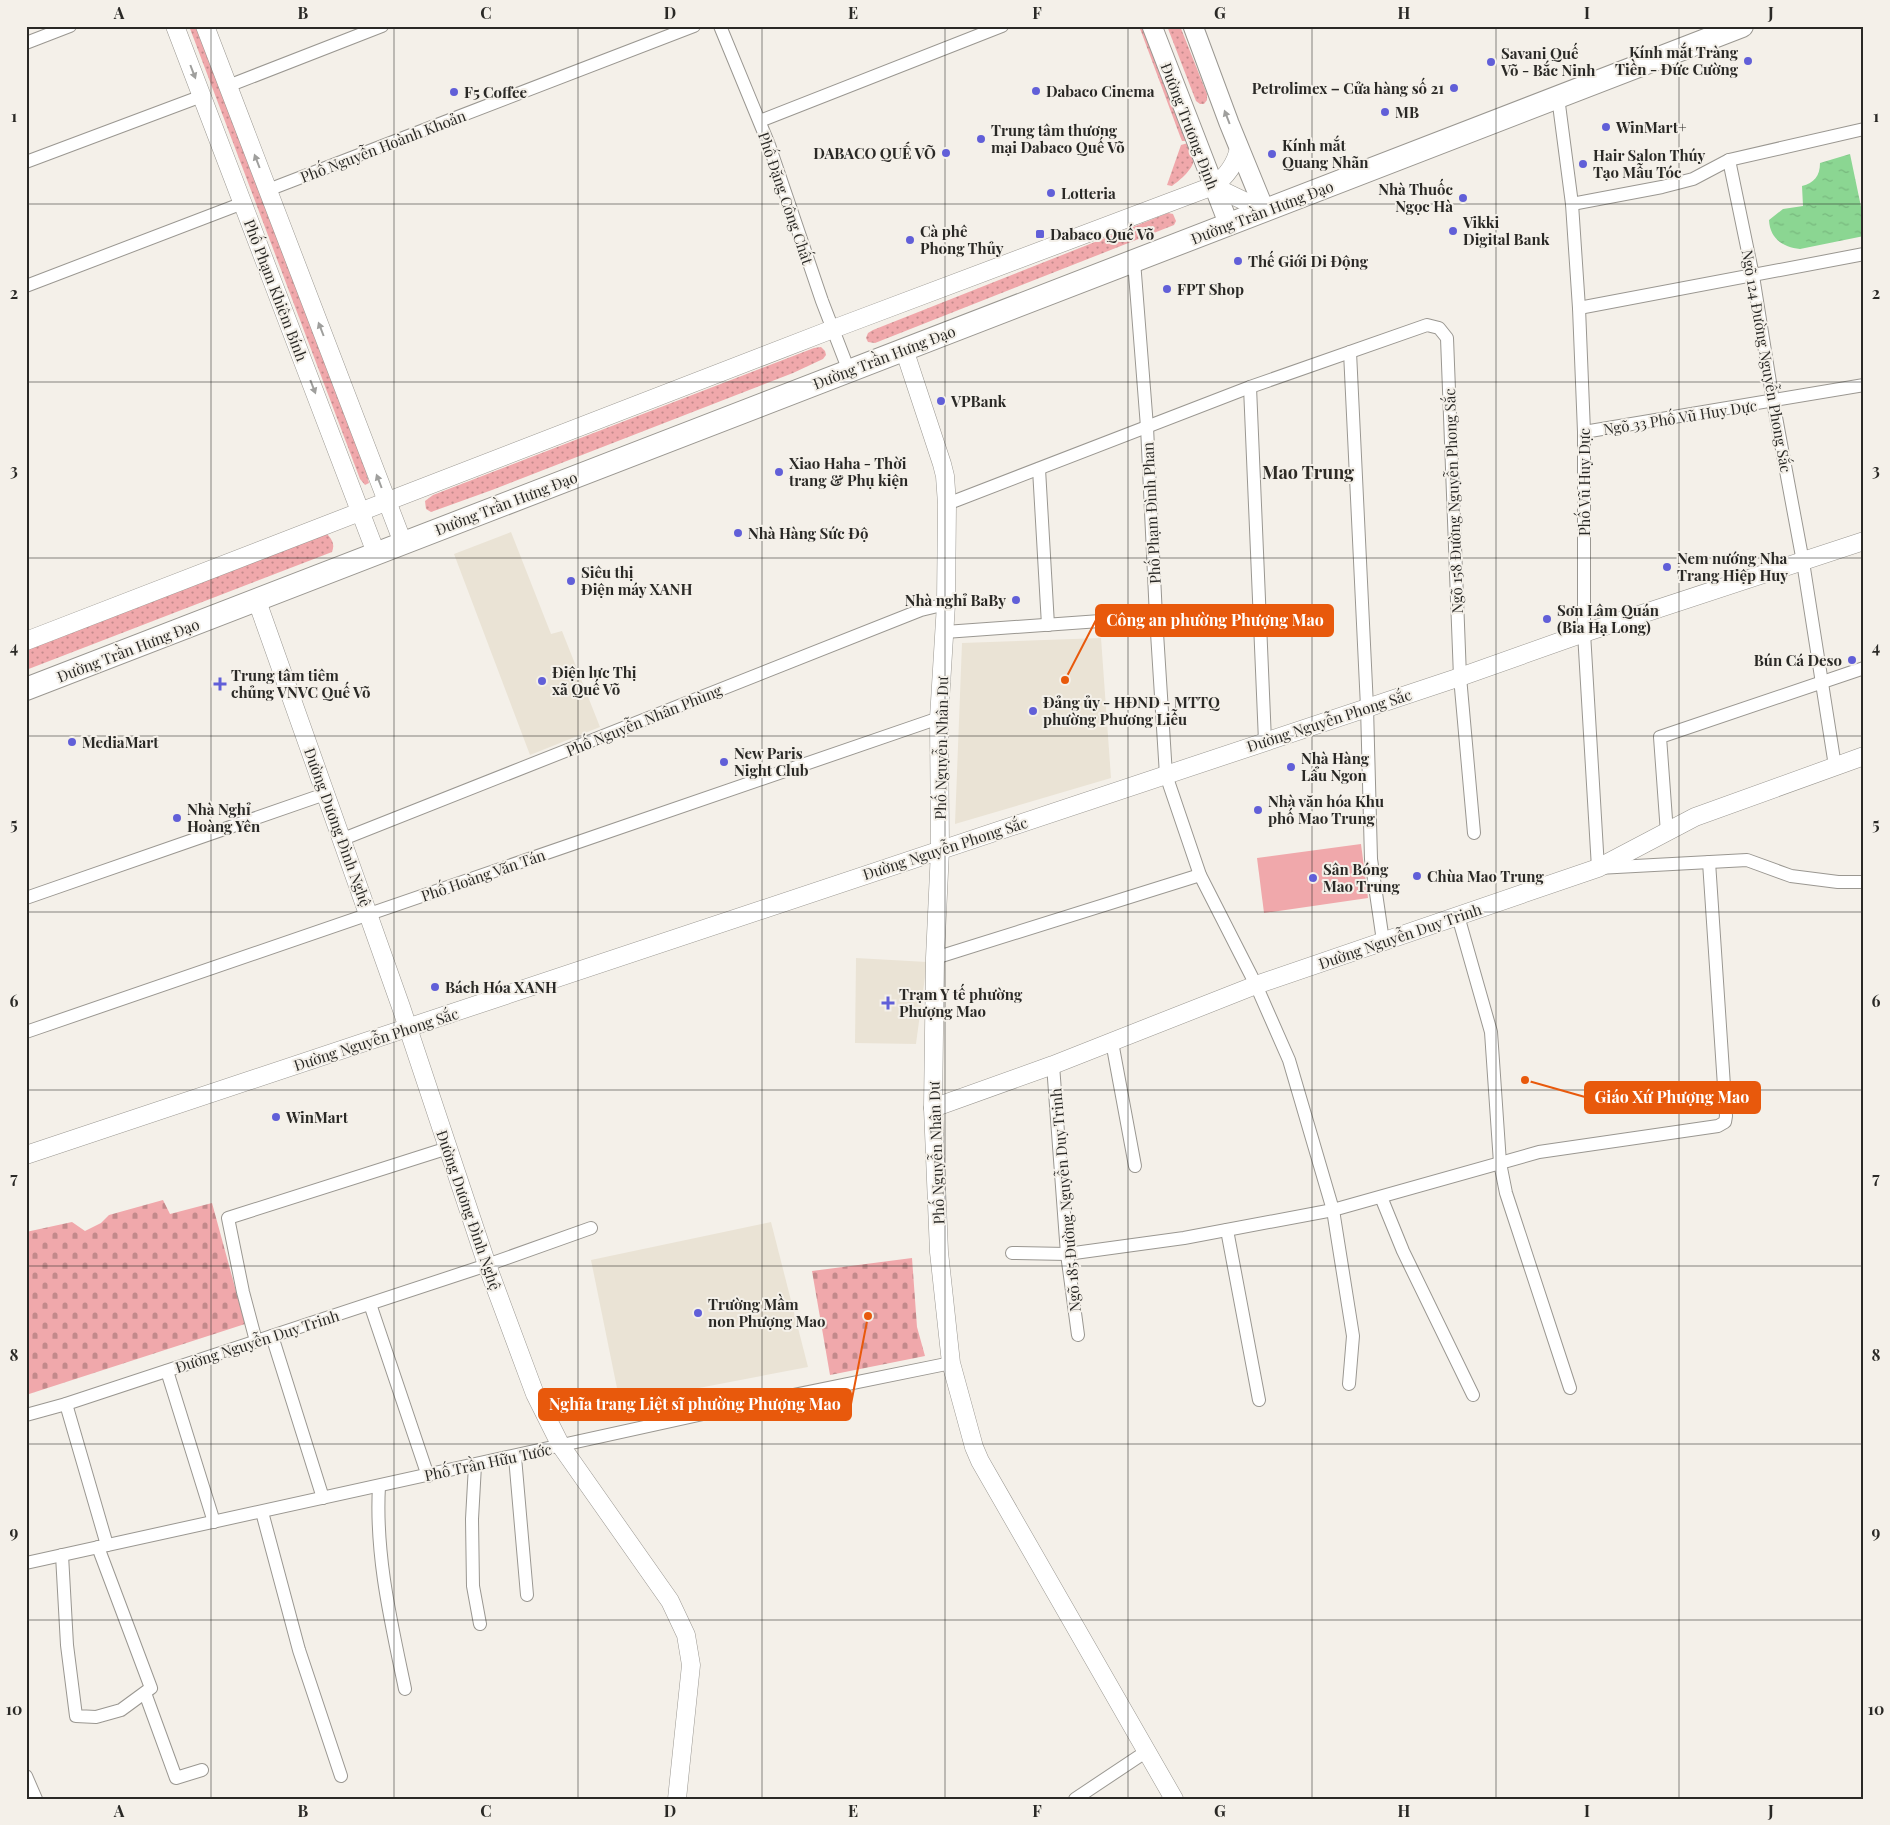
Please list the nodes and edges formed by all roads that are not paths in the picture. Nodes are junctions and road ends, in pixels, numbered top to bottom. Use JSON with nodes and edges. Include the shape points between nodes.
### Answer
{"nodes":[{"id":1,"x":70,"y":26,"type":"edge"},
{"id":2,"x":175,"y":26,"type":"edge"},
{"id":3,"x":205,"y":26,"type":"edge"},
{"id":4,"x":382,"y":26,"type":"edge"},
{"id":5,"x":694,"y":26,"type":"edge"},
{"id":6,"x":720,"y":26,"type":"edge"},
{"id":7,"x":1002,"y":26,"type":"edge"},
{"id":8,"x":1152,"y":26,"type":"edge"},
{"id":9,"x":1193,"y":26,"type":"edge"},
{"id":10,"x":1742,"y":26,"type":"edge"},
{"id":11,"x":26,"y":43,"type":"edge"},
{"id":12,"x":228,"y":86,"type":"junction"},
{"id":13,"x":202,"y":96,"type":"junction"},
{"id":14,"x":1558,"y":97,"type":"junction"},
{"id":15,"x":760,"y":121,"type":"junction"},
{"id":16,"x":1864,"y":129,"type":"edge"},
{"id":17,"x":1239,"y":148,"type":"junction"},
{"id":18,"x":1729,"y":160,"type":"junction"},
{"id":19,"x":26,"y":162,"type":"edge"},
{"id":20,"x":1213,"y":186,"type":"junction"},
{"id":21,"x":268,"y":190,"type":"junction"},
{"id":22,"x":243,"y":203,"type":"junction"},
{"id":23,"x":1572,"y":204,"type":"junction"},
{"id":24,"x":1265,"y":211,"type":"junction"},
{"id":25,"x":1229,"y":225,"type":"junction"},
{"id":26,"x":1864,"y":254,"type":"edge"},
{"id":27,"x":1134,"y":262,"type":"junction"},
{"id":28,"x":1753,"y":276,"type":"junction"},
{"id":29,"x":26,"y":286,"type":"edge"},
{"id":30,"x":1579,"y":308,"type":"junction"},
{"id":31,"x":833,"y":329,"type":"junction"},
{"id":32,"x":904,"y":349,"type":"junction"},
{"id":33,"x":1350,"y":352,"type":"junction"},
{"id":34,"x":849,"y":371,"type":"junction"},
{"id":35,"x":1864,"y":385,"type":"edge"},
{"id":36,"x":1250,"y":387,"type":"junction"},
{"id":37,"x":1773,"y":401,"type":"junction"},
{"id":38,"x":1147,"y":427,"type":"junction"},
{"id":39,"x":1584,"y":432,"type":"junction"},
{"id":40,"x":1040,"y":468,"type":"junction"},
{"id":41,"x":387,"y":502,"type":"junction"},
{"id":42,"x":947,"y":504,"type":"junction"},
{"id":43,"x":360,"y":512,"type":"junction"},
{"id":44,"x":1864,"y":540,"type":"edge"},
{"id":45,"x":403,"y":543,"type":"junction"},
{"id":46,"x":376,"y":553,"type":"junction"},
{"id":47,"x":1803,"y":562,"type":"junction"},
{"id":48,"x":257,"y":601,"type":"junction"},
{"id":49,"x":946,"y":604,"type":"junction"},
{"id":50,"x":1156,"y":617,"type":"junction"},
{"id":51,"x":1048,"y":625,"type":"junction"},
{"id":52,"x":945,"y":632,"type":"junction"},
{"id":53,"x":1584,"y":633,"type":"junction"},
{"id":54,"x":26,"y":641,"type":"edge"},
{"id":55,"x":1864,"y":668,"type":"edge"},
{"id":56,"x":1460,"y":677,"type":"junction"},
{"id":57,"x":1822,"y":682,"type":"junction"},
{"id":58,"x":26,"y":689,"type":"edge"},
{"id":59,"x":1367,"y":707,"type":"junction"},
{"id":60,"x":940,"y":718,"type":"junction"},
{"id":61,"x":1265,"y":741,"type":"junction"},
{"id":62,"x":1864,"y":756,"type":"edge"},
{"id":63,"x":1835,"y":766,"type":"junction"},
{"id":64,"x":1166,"y":775,"type":"junction"},
{"id":65,"x":325,"y":794,"type":"junction"},
{"id":66,"x":1474,"y":832,"type":"dead end"},
{"id":67,"x":1667,"y":833,"type":"junction"},
{"id":68,"x":342,"y":839,"type":"junction"},
{"id":69,"x":940,"y":850,"type":"junction"},
{"id":70,"x":1709,"y":862,"type":"junction"},
{"id":71,"x":1598,"y":868,"type":"junction"},
{"id":72,"x":1200,"y":875,"type":"junction"},
{"id":73,"x":1864,"y":882,"type":"edge"},
{"id":74,"x":26,"y":898,"type":"edge"},
{"id":75,"x":369,"y":914,"type":"junction"},
{"id":76,"x":1458,"y":916,"type":"junction"},
{"id":77,"x":1383,"y":941,"type":"junction"},
{"id":78,"x":935,"y":958,"type":"junction"},
{"id":79,"x":1256,"y":986,"type":"junction"},
{"id":80,"x":408,"y":1029,"type":"junction"},
{"id":81,"x":26,"y":1032,"type":"edge"},
{"id":82,"x":1112,"y":1042,"type":"junction"},
{"id":83,"x":1052,"y":1065,"type":"junction"},
{"id":84,"x":933,"y":1108,"type":"junction"},
{"id":85,"x":448,"y":1148,"type":"junction"},
{"id":86,"x":26,"y":1155,"type":"edge"},
{"id":87,"x":1500,"y":1163,"type":"junction"},
{"id":88,"x":1134,"y":1166,"type":"dead end"},
{"id":89,"x":1381,"y":1197,"type":"junction"},
{"id":90,"x":1333,"y":1210,"type":"junction"},
{"id":91,"x":591,"y":1228,"type":"dead end"},
{"id":92,"x":1227,"y":1230,"type":"junction"},
{"id":93,"x":1012,"y":1253,"type":"dead end"},
{"id":94,"x":1067,"y":1254,"type":"junction"},
{"id":95,"x":487,"y":1265,"type":"junction"},
{"id":96,"x":370,"y":1304,"type":"junction"},
{"id":97,"x":1078,"y":1335,"type":"dead end"},
{"id":98,"x":272,"y":1336,"type":"junction"},
{"id":99,"x":256,"y":1341,"type":"junction"},
{"id":100,"x":951,"y":1363,"type":"junction"},
{"id":101,"x":167,"y":1371,"type":"junction"},
{"id":102,"x":1348,"y":1384,"type":"dead end"},
{"id":103,"x":1570,"y":1388,"type":"dead end"},
{"id":104,"x":1473,"y":1395,"type":"dead end"},
{"id":105,"x":1259,"y":1400,"type":"dead end"},
{"id":106,"x":66,"y":1404,"type":"junction"},
{"id":107,"x":26,"y":1415,"type":"edge"},
{"id":108,"x":561,"y":1446,"type":"junction"},
{"id":109,"x":514,"y":1456,"type":"junction"},
{"id":110,"x":475,"y":1465,"type":"junction"},
{"id":111,"x":428,"y":1476,"type":"junction"},
{"id":112,"x":379,"y":1486,"type":"junction"},
{"id":113,"x":323,"y":1498,"type":"junction"},
{"id":114,"x":262,"y":1512,"type":"junction"},
{"id":115,"x":214,"y":1522,"type":"junction"},
{"id":116,"x":102,"y":1546,"type":"junction"},
{"id":117,"x":62,"y":1555,"type":"junction"},
{"id":118,"x":26,"y":1563,"type":"edge"},
{"id":119,"x":526,"y":1595,"type":"dead end"},
{"id":120,"x":480,"y":1624,"type":"dead end"},
{"id":121,"x":405,"y":1689,"type":"dead end"},
{"id":122,"x":145,"y":1693,"type":"junction"},
{"id":123,"x":1147,"y":1751,"type":"junction"},
{"id":124,"x":202,"y":1770,"type":"dead end"},
{"id":125,"x":26,"y":1776,"type":"edge"},
{"id":126,"x":341,"y":1776,"type":"dead end"},
{"id":127,"x":36,"y":1799,"type":"edge"},
{"id":128,"x":678,"y":1799,"type":"edge"},
{"id":129,"x":1075,"y":1799,"type":"edge"},
{"id":130,"x":1174,"y":1799,"type":"edge"}],
"edges":[{"from":1,"to":11,"type":"street"},
{"from":2,"to":13,"type":"main road","name":"Phố Phạm Khiêm Bính","one_way":true},
{"from":3,"to":12,"type":"main road","name":"Phố Phạm Khiêm Bính"},
{"from":4,"to":12,"type":"street"},
{"from":5,"to":21,"type":"street","name":"Phố Nguyễn Hoành Khoản"},
{"from":6,"to":15,"type":"street","name":"Phố Đặng Công Chất"},
{"from":7,"to":15,"type":"street"},
{"from":8,"to":20,"type":"main road","name":"Đường Trương Định"},
{"from":17,"to":9,"type":"main road","one_way":true},
{"from":10,"to":14,"type":"highway","name":"Đường Trần Hưng Đạo"},
{"from":21,"to":12,"type":"main road","name":"Phố Phạm Khiêm Bính","one_way":true},
{"from":13,"to":19,"type":"street"},
{"from":13,"to":22,"type":"main road","name":"Phố Phạm Khiêm Bính"},
{"from":14,"to":23,"type":"street","name":"Phố Vũ Huy Dực"},
{"from":14,"to":24,"type":"highway","name":"Đường Trần Hưng Đạo"},
{"from":15,"to":31,"type":"street","name":"Phố Đặng Công Chất"},
{"from":16,"to":18,"type":"street"},
{"from":17,"to":20,"type":"main road","via":[[1230,168]]},
{"from":17,"to":24,"type":"main road"},
{"from":18,"to":23,"type":"street","via":[[1693,180]]},
{"from":18,"to":28,"type":"street","name":"Ngõ 124 Đường Nguyễn Phong Sắc"},
{"from":20,"to":24,"type":"main road"},
{"from":20,"to":25,"type":"main road","name":"Đường Trương Định"},
{"from":20,"to":31,"type":"main road"},
{"from":41,"to":21,"type":"main road","name":"Phố Phạm Khiêm Bính","one_way":true},
{"from":22,"to":29,"type":"street"},
{"from":22,"to":43,"type":"main road","name":"Phố Phạm Khiêm Bính","one_way":true},
{"from":23,"to":30,"type":"street","name":"Phố Vũ Huy Dực"},
{"from":24,"to":25,"type":"highway","name":"Đường Trần Hưng Đạo"},
{"from":25,"to":27,"type":"highway","name":"Đường Trần Hưng Đạo"},
{"from":26,"to":28,"type":"street"},
{"from":27,"to":32,"type":"highway","name":"Đường Trần Hưng Đạo"},
{"from":27,"to":38,"type":"street","name":"Phố Phạm Đình Phan"},
{"from":28,"to":30,"type":"street"},
{"from":28,"to":37,"type":"street","name":"Ngõ 124 Đường Nguyễn Phong Sắc"},
{"from":30,"to":39,"type":"street","name":"Phố Vũ Huy Dực"},
{"from":31,"to":34,"type":"street","name":"Phố Đặng Công Chất"},
{"from":31,"to":41,"type":"main road"},
{"from":32,"to":34,"type":"highway","name":"Đường Trần Hưng Đạo"},
{"from":32,"to":42,"type":"main road","name":"Phố Nguyễn Nhân Dư","via":[[942,464]]},
{"from":33,"to":36,"type":"street"},
{"from":33,"to":56,"type":"street","name":"Ngõ 158 Đường Nguyễn Phong Sắc","via":[[1427,324],[1438,328],[1447,338]]},
{"from":33,"to":59,"type":"street"},
{"from":34,"to":45,"type":"highway","name":"Đường Trần Hưng Đạo"},
{"from":35,"to":37,"type":"street","name":"Ngõ 33 Phố Vũ Huy Dực"},
{"from":36,"to":38,"type":"street"},
{"from":36,"to":61,"type":"street"},
{"from":37,"to":39,"type":"street","name":"Ngõ 33 Phố Vũ Huy Dực"},
{"from":37,"to":47,"type":"street","name":"Ngõ 124 Đường Nguyễn Phong Sắc"},
{"from":38,"to":40,"type":"street"},
{"from":38,"to":50,"type":"street","name":"Phố Phạm Đình Phan"},
{"from":39,"to":53,"type":"street","name":"Phố Vũ Huy Dực"},
{"from":40,"to":42,"type":"street"},
{"from":40,"to":51,"type":"street"},
{"from":41,"to":43,"type":"main road"},
{"from":41,"to":45,"type":"main road","name":"Phố Phạm Khiêm Bính"},
{"from":42,"to":49,"type":"main road","name":"Phố Nguyễn Nhân Dư"},
{"from":43,"to":46,"type":"main road","name":"Phố Phạm Khiêm Bính"},
{"from":43,"to":54,"type":"main road"},
{"from":44,"to":47,"type":"main road","name":"Đường Nguyễn Phong Sắc"},
{"from":45,"to":46,"type":"highway","name":"Đường Trần Hưng Đạo"},
{"from":46,"to":48,"type":"highway","name":"Đường Trần Hưng Đạo"},
{"from":47,"to":53,"type":"main road","name":"Đường Nguyễn Phong Sắc"},
{"from":47,"to":57,"type":"street","name":"Ngõ 124 Đường Nguyễn Phong Sắc"},
{"from":48,"to":58,"type":"highway","name":"Đường Trần Hưng Đạo"},
{"from":48,"to":65,"type":"main road","name":"Đường Dương Đình Nghệ"},
{"from":49,"to":52,"type":"main road","name":"Phố Nguyễn Nhân Dư"},
{"from":49,"to":68,"type":"street","name":"Phố Nguyễn Nhân Phùng","via":[[921,610]]},
{"from":50,"to":51,"type":"street"},
{"from":50,"to":64,"type":"street","name":"Phố Phạm Đình Phan"},
{"from":51,"to":52,"type":"street"},
{"from":52,"to":60,"type":"main road","name":"Phố Nguyễn Nhân Dư"},
{"from":53,"to":56,"type":"main road","name":"Đường Nguyễn Phong Sắc"},
{"from":53,"to":71,"type":"street","name":"Phố Vũ Huy Dực"},
{"from":55,"to":57,"type":"street"},
{"from":56,"to":59,"type":"main road","name":"Đường Nguyễn Phong Sắc"},
{"from":56,"to":66,"type":"street","name":"Ngõ 158 Đường Nguyễn Phong Sắc"},
{"from":57,"to":63,"type":"street","name":"Ngõ 124 Đường Nguyễn Phong Sắc"},
{"from":57,"to":67,"type":"street","via":[[1660,737]]},
{"from":59,"to":61,"type":"main road","name":"Đường Nguyễn Phong Sắc"},
{"from":59,"to":77,"type":"street","via":[[1371,859]]},
{"from":60,"to":69,"type":"main road","name":"Phố Nguyễn Nhân Dư"},
{"from":60,"to":75,"type":"street","name":"Phố Hoàng Văn Tán"},
{"from":61,"to":64,"type":"main road","name":"Đường Nguyễn Phong Sắc"},
{"from":62,"to":63,"type":"main road","name":"Đường Nguyễn Duy Trinh"},
{"from":63,"to":67,"type":"main road","name":"Đường Nguyễn Duy Trinh","via":[[1695,817]]},
{"from":64,"to":69,"type":"main road","name":"Đường Nguyễn Phong Sắc"},
{"from":64,"to":72,"type":"street","name":"Phố Phạm Đình Phan"},
{"from":65,"to":68,"type":"main road","name":"Đường Dương Đình Nghệ"},
{"from":65,"to":74,"type":"street"},
{"from":67,"to":71,"type":"main road","name":"Đường Nguyễn Duy Trinh"},
{"from":68,"to":75,"type":"main road","name":"Đường Dương Đình Nghệ"},
{"from":69,"to":78,"type":"main road","name":"Phố Nguyễn Nhân Dư"},
{"from":69,"to":80,"type":"main road","name":"Đường Nguyễn Phong Sắc"},
{"from":70,"to":71,"type":"street"},
{"from":70,"to":73,"type":"street","via":[[1747,860],[1791,876]]},
{"from":70,"to":87,"type":"street","via":[[1725,1122],[1705,1130],[1539,1152]]},
{"from":71,"to":76,"type":"main road","name":"Đường Nguyễn Duy Trinh"},
{"from":72,"to":78,"type":"street"},
{"from":72,"to":79,"type":"street","name":"Phố Phạm Đình Phan"},
{"from":75,"to":80,"type":"main road","name":"Đường Dương Đình Nghệ"},
{"from":75,"to":81,"type":"street","name":"Phố Hoàng Văn Tán"},
{"from":76,"to":77,"type":"main road","name":"Đường Nguyễn Duy Trinh"},
{"from":76,"to":87,"type":"street","via":[[1491,1032]]},
{"from":77,"to":79,"type":"main road","name":"Đường Nguyễn Duy Trinh"},
{"from":78,"to":84,"type":"main road","name":"Phố Nguyễn Nhân Dư"},
{"from":79,"to":82,"type":"main road","name":"Đường Nguyễn Duy Trinh"},
{"from":79,"to":90,"type":"street","name":"Phố Phạm Đình Phan","via":[[1289,1060]]},
{"from":80,"to":85,"type":"main road","name":"Đường Dương Đình Nghệ"},
{"from":80,"to":86,"type":"main road","name":"Đường Nguyễn Phong Sắc"},
{"from":82,"to":83,"type":"main road","name":"Đường Nguyễn Duy Trinh"},
{"from":82,"to":88,"type":"street"},
{"from":83,"to":84,"type":"main road","name":"Đường Nguyễn Duy Trinh"},
{"from":83,"to":94,"type":"street","name":"Ngõ 185 Đường Nguyễn Duy Trinh"},
{"from":84,"to":100,"type":"main road","name":"Phố Nguyễn Nhân Dư","via":[[939,1252]]},
{"from":85,"to":95,"type":"main road","name":"Đường Dương Đình Nghệ"},
{"from":85,"to":99,"type":"street","via":[[228,1218]]},
{"from":87,"to":89,"type":"street"},
{"from":87,"to":103,"type":"street","via":[[1506,1193]]},
{"from":89,"to":90,"type":"street"},
{"from":89,"to":104,"type":"street","via":[[1403,1251]]},
{"from":90,"to":92,"type":"street"},
{"from":90,"to":102,"type":"street","name":"Phố Phạm Đình Phan","via":[[1353,1336]]},
{"from":91,"to":95,"type":"street","name":"Đường Nguyễn Duy Trinh"},
{"from":92,"to":94,"type":"street"},
{"from":92,"to":105,"type":"street"},
{"from":93,"to":94,"type":"street"},
{"from":94,"to":97,"type":"street","name":"Ngõ 185 Đường Nguyễn Duy Trinh"},
{"from":95,"to":96,"type":"street","name":"Đường Nguyễn Duy Trinh"},
{"from":95,"to":108,"type":"main road","name":"Đường Dương Đình Nghệ","via":[[535,1394]]},
{"from":96,"to":98,"type":"street","name":"Đường Nguyễn Duy Trinh"},
{"from":96,"to":111,"type":"street"},
{"from":98,"to":99,"type":"street","name":"Đường Nguyễn Duy Trinh"},
{"from":98,"to":113,"type":"street"},
{"from":99,"to":101,"type":"street","name":"Đường Nguyễn Duy Trinh"},
{"from":100,"to":108,"type":"street","name":"Phố Trần Hữu Tước"},
{"from":100,"to":123,"type":"main road","name":"Phố Nguyễn Nhân Dư","via":[[980,1461]]},
{"from":101,"to":106,"type":"street","name":"Đường Nguyễn Duy Trinh"},
{"from":101,"to":115,"type":"street"},
{"from":106,"to":107,"type":"street","name":"Đường Nguyễn Duy Trinh"},
{"from":106,"to":116,"type":"street"},
{"from":108,"to":109,"type":"street","name":"Phố Trần Hữu Tước"},
{"from":108,"to":128,"type":"main road","name":"Đường Dương Đình Nghệ","via":[[670,1600],[686,1635],[691,1665]]},
{"from":109,"to":110,"type":"street","name":"Phố Trần Hữu Tước"},
{"from":109,"to":119,"type":"street"},
{"from":110,"to":111,"type":"street","name":"Phố Trần Hữu Tước"},
{"from":110,"to":120,"type":"street","via":[[472,1519],[474,1586]]},
{"from":111,"to":112,"type":"street","name":"Phố Trần Hữu Tước"},
{"from":112,"to":113,"type":"street","name":"Phố Trần Hữu Tước"},
{"from":112,"to":121,"type":"street","via":[[380,1556]]},
{"from":113,"to":114,"type":"street","name":"Phố Trần Hữu Tước"},
{"from":114,"to":115,"type":"street","name":"Phố Trần Hữu Tước"},
{"from":114,"to":126,"type":"street","via":[[299,1650]]},
{"from":115,"to":116,"type":"street","name":"Phố Trần Hữu Tước"},
{"from":116,"to":117,"type":"street","name":"Phố Trần Hữu Tước"},
{"from":116,"to":122,"type":"street","via":[[151,1688]]},
{"from":117,"to":118,"type":"street","name":"Phố Trần Hữu Tước"},
{"from":117,"to":122,"type":"street","via":[[67,1645],[76,1716],[96,1717],[121,1710]]},
{"from":122,"to":124,"type":"street","via":[[176,1778]]},
{"from":123,"to":129,"type":"street"},
{"from":123,"to":130,"type":"main road","name":"Phố Nguyễn Nhân Dư"},
{"from":125,"to":127,"type":"street"}]}
